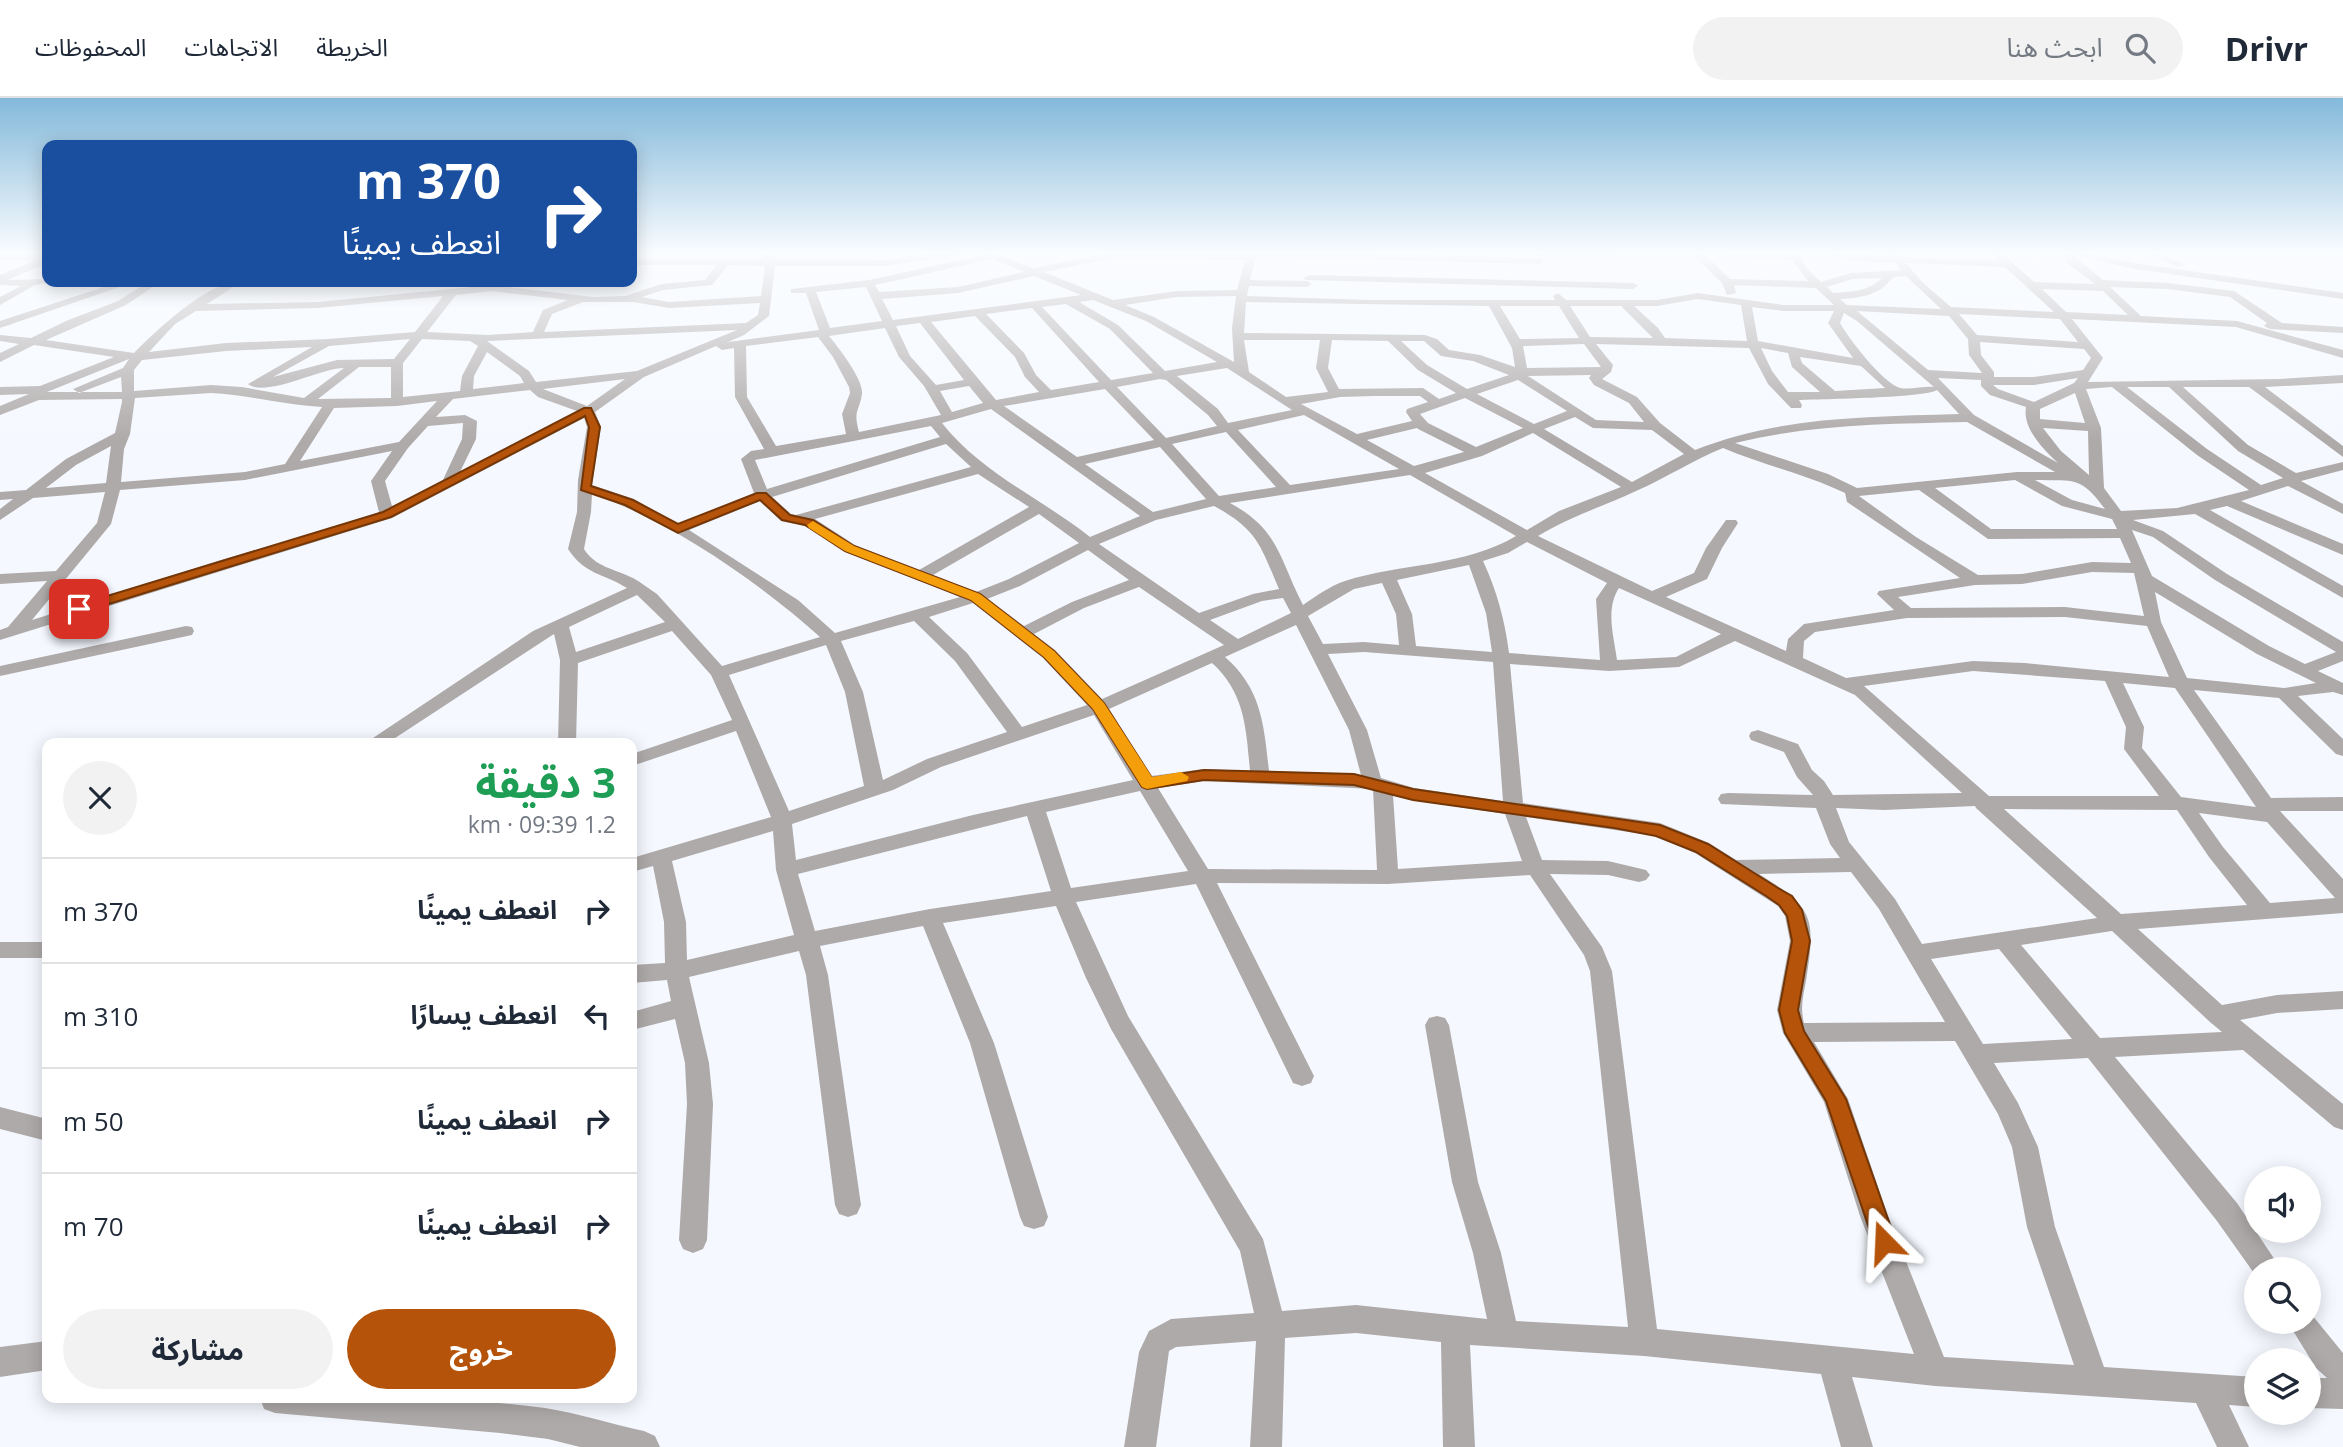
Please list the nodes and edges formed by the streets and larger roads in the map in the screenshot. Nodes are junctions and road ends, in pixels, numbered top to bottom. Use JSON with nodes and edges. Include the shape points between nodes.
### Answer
{"nodes":[{"id":1,"x":30,"y":315,"type":"edge"},
{"id":2,"x":90,"y":315,"type":"edge"},
{"id":3,"x":182,"y":315,"type":"edge"},
{"id":4,"x":433,"y":315,"type":"edge"},
{"id":5,"x":546,"y":315,"type":"edge"},
{"id":6,"x":763,"y":315,"type":"edge"},
{"id":7,"x":818,"y":315,"type":"edge"},
{"id":8,"x":884,"y":315,"type":"edge"},
{"id":9,"x":964,"y":315,"type":"edge"},
{"id":10,"x":981,"y":315,"type":"edge"},
{"id":11,"x":1042,"y":315,"type":"edge"},
{"id":12,"x":1073,"y":315,"type":"edge"},
{"id":13,"x":1103,"y":315,"type":"edge"},
{"id":14,"x":1139,"y":315,"type":"edge"},
{"id":15,"x":1240,"y":315,"type":"edge"},
{"id":16,"x":1295,"y":315,"type":"edge"},
{"id":17,"x":1304,"y":315,"type":"edge"},
{"id":18,"x":1336,"y":315,"type":"edge"},
{"id":19,"x":1499,"y":315,"type":"edge"},
{"id":20,"x":1570,"y":315,"type":"edge"},
{"id":21,"x":1637,"y":315,"type":"edge"},
{"id":22,"x":1745,"y":315,"type":"edge"},
{"id":23,"x":1810,"y":315,"type":"edge"},
{"id":24,"x":1835,"y":315,"type":"edge"},
{"id":25,"x":1855,"y":315,"type":"edge"},
{"id":26,"x":1954,"y":315,"type":"edge"},
{"id":27,"x":2063,"y":315,"type":"edge"},
{"id":28,"x":2110,"y":315,"type":"edge"},
{"id":29,"x":2133,"y":315,"type":"edge"},
{"id":30,"x":2238,"y":315,"type":"edge"},
{"id":31,"x":2263,"y":315,"type":"edge"},
{"id":32,"x":2137,"y":318,"type":"junction"},
{"id":33,"x":1304,"y":319,"type":"junction"},
{"id":34,"x":925,"y":320,"type":"junction"},
{"id":35,"x":1047,"y":321,"type":"junction"},
{"id":36,"x":1834,"y":321,"type":"junction"},
{"id":37,"x":889,"y":324,"type":"junction"},
{"id":38,"x":2240,"y":324,"type":"junction"},
{"id":39,"x":0,"y":325,"type":"edge"},
{"id":40,"x":749,"y":326,"type":"junction"},
{"id":41,"x":2280,"y":327,"type":"junction"},
{"id":42,"x":2341,"y":332,"type":"edge"},
{"id":43,"x":824,"y":334,"type":"junction"},
{"id":44,"x":417,"y":335,"type":"junction"},
{"id":45,"x":537,"y":336,"type":"junction"},
{"id":46,"x":1238,"y":336,"type":"junction"},
{"id":47,"x":1327,"y":336,"type":"junction"},
{"id":48,"x":0,"y":338,"type":"edge"},
{"id":49,"x":1974,"y":338,"type":"junction"},
{"id":50,"x":1392,"y":339,"type":"junction"},
{"id":51,"x":1586,"y":340,"type":"junction"},
{"id":52,"x":1661,"y":341,"type":"junction"},
{"id":53,"x":34,"y":342,"type":"junction"},
{"id":54,"x":332,"y":342,"type":"junction"},
{"id":55,"x":479,"y":342,"type":"junction"},
{"id":56,"x":1515,"y":343,"type":"junction"},
{"id":57,"x":740,"y":344,"type":"junction"},
{"id":58,"x":1753,"y":344,"type":"junction"},
{"id":59,"x":2087,"y":346,"type":"junction"},
{"id":60,"x":2307,"y":346,"type":"junction"},
{"id":61,"x":695,"y":350,"type":"junction"},
{"id":62,"x":1794,"y":352,"type":"junction"},
{"id":63,"x":2343,"y":355,"type":"edge"},
{"id":64,"x":132,"y":356,"type":"junction"},
{"id":65,"x":0,"y":358,"type":"edge"},
{"id":66,"x":397,"y":363,"type":"junction"},
{"id":67,"x":1862,"y":363,"type":"junction"},
{"id":68,"x":356,"y":364,"type":"junction"},
{"id":69,"x":1236,"y":369,"type":"junction"},
{"id":70,"x":2343,"y":369,"type":"edge"},
{"id":71,"x":127,"y":371,"type":"junction"},
{"id":72,"x":1601,"y":371,"type":"junction"},
{"id":73,"x":1925,"y":373,"type":"junction"},
{"id":74,"x":2087,"y":373,"type":"junction"},
{"id":75,"x":640,"y":374,"type":"junction"},
{"id":76,"x":1520,"y":374,"type":"junction"},
{"id":77,"x":1166,"y":376,"type":"junction"},
{"id":78,"x":2343,"y":379,"type":"edge"},
{"id":79,"x":2328,"y":380,"type":"junction"},
{"id":80,"x":1987,"y":381,"type":"junction"},
{"id":81,"x":972,"y":382,"type":"junction"},
{"id":82,"x":2115,"y":383,"type":"junction"},
{"id":83,"x":2172,"y":383,"type":"junction"},
{"id":84,"x":2252,"y":383,"type":"junction"},
{"id":85,"x":254,"y":384,"type":"junction"},
{"id":86,"x":531,"y":385,"type":"junction"},
{"id":87,"x":1109,"y":385,"type":"junction"},
{"id":88,"x":2079,"y":386,"type":"junction"},
{"id":89,"x":1935,"y":388,"type":"junction"},
{"id":90,"x":932,"y":389,"type":"junction"},
{"id":91,"x":2343,"y":390,"type":"edge"},
{"id":92,"x":0,"y":391,"type":"edge"},
{"id":93,"x":242,"y":391,"type":"junction"},
{"id":94,"x":1467,"y":393,"type":"junction"},
{"id":95,"x":1899,"y":393,"type":"junction"},
{"id":96,"x":38,"y":394,"type":"junction"},
{"id":97,"x":128,"y":394,"type":"junction"},
{"id":98,"x":467,"y":394,"type":"junction"},
{"id":99,"x":1335,"y":394,"type":"junction"},
{"id":100,"x":1048,"y":395,"type":"junction"},
{"id":101,"x":1835,"y":395,"type":"junction"},
{"id":102,"x":58,"y":397,"type":"junction"},
{"id":103,"x":448,"y":397,"type":"junction"},
{"id":104,"x":1787,"y":397,"type":"junction"},
{"id":105,"x":307,"y":402,"type":"junction"},
{"id":106,"x":397,"y":402,"type":"junction"},
{"id":107,"x":1288,"y":403,"type":"junction"},
{"id":108,"x":1437,"y":403,"type":"junction"},
{"id":109,"x":330,"y":404,"type":"junction"},
{"id":110,"x":993,"y":404,"type":"junction"},
{"id":111,"x":2035,"y":405,"type":"junction"},
{"id":112,"x":0,"y":411,"type":"edge"},
{"id":113,"x":588,"y":411,"type":"junction"},
{"id":114,"x":1304,"y":411,"type":"junction"},
{"id":115,"x":1576,"y":412,"type":"junction"},
{"id":116,"x":1969,"y":418,"type":"junction"},
{"id":117,"x":942,"y":419,"type":"junction"},
{"id":118,"x":1862,"y":420,"type":"junction"},
{"id":119,"x":425,"y":422,"type":"junction"},
{"id":120,"x":1420,"y":423,"type":"junction"},
{"id":121,"x":2035,"y":423,"type":"junction"},
{"id":122,"x":1805,"y":425,"type":"junction"},
{"id":123,"x":1655,"y":426,"type":"junction"},
{"id":124,"x":1227,"y":428,"type":"junction"},
{"id":125,"x":1534,"y":428,"type":"junction"},
{"id":126,"x":2094,"y":428,"type":"junction"},
{"id":127,"x":2178,"y":433,"type":"junction"},
{"id":128,"x":123,"y":434,"type":"junction"},
{"id":129,"x":2225,"y":434,"type":"junction"},
{"id":130,"x":854,"y":438,"type":"junction"},
{"id":131,"x":948,"y":439,"type":"junction"},
{"id":132,"x":1353,"y":439,"type":"junction"},
{"id":133,"x":1162,"y":441,"type":"junction"},
{"id":134,"x":1724,"y":443,"type":"junction"},
{"id":135,"x":403,"y":445,"type":"junction"},
{"id":136,"x":772,"y":452,"type":"junction"},
{"id":137,"x":1476,"y":453,"type":"junction"},
{"id":138,"x":2343,"y":453,"type":"edge"},
{"id":139,"x":1693,"y":455,"type":"junction"},
{"id":140,"x":2060,"y":458,"type":"junction"},
{"id":141,"x":2095,"y":458,"type":"junction"},
{"id":142,"x":1074,"y":463,"type":"junction"},
{"id":143,"x":2343,"y":466,"type":"edge"},
{"id":144,"x":289,"y":468,"type":"junction"},
{"id":145,"x":981,"y":469,"type":"junction"},
{"id":146,"x":1413,"y":471,"type":"junction"},
{"id":147,"x":2017,"y":476,"type":"junction"},
{"id":148,"x":2292,"y":479,"type":"junction"},
{"id":149,"x":2087,"y":480,"type":"junction"},
{"id":150,"x":449,"y":482,"type":"junction"},
{"id":151,"x":1920,"y":484,"type":"junction"},
{"id":152,"x":114,"y":486,"type":"junction"},
{"id":153,"x":585,"y":488,"type":"junction"},
{"id":154,"x":1285,"y":488,"type":"junction"},
{"id":155,"x":1632,"y":488,"type":"junction"},
{"id":156,"x":2260,"y":491,"type":"junction"},
{"id":157,"x":30,"y":492,"type":"junction"},
{"id":158,"x":1855,"y":492,"type":"junction"},
{"id":159,"x":762,"y":495,"type":"junction"},
{"id":160,"x":0,"y":496,"type":"edge"},
{"id":161,"x":1215,"y":501,"type":"junction"},
{"id":162,"x":2228,"y":501,"type":"junction"},
{"id":163,"x":1038,"y":508,"type":"junction"},
{"id":164,"x":2199,"y":510,"type":"junction"},
{"id":165,"x":2343,"y":510,"type":"edge"},
{"id":166,"x":387,"y":515,"type":"junction"},
{"id":167,"x":0,"y":516,"type":"edge"},
{"id":168,"x":1152,"y":517,"type":"junction"},
{"id":169,"x":796,"y":520,"type":"junction"},
{"id":170,"x":1731,"y":523,"type":"dead end"},
{"id":171,"x":2121,"y":523,"type":"junction"},
{"id":172,"x":678,"y":529,"type":"junction"},
{"id":173,"x":1527,"y":536,"type":"junction"},
{"id":174,"x":1089,"y":543,"type":"junction"},
{"id":175,"x":2343,"y":550,"type":"edge"},
{"id":176,"x":1474,"y":559,"type":"junction"},
{"id":177,"x":2142,"y":573,"type":"junction"},
{"id":178,"x":62,"y":575,"type":"junction"},
{"id":179,"x":919,"y":576,"type":"junction"},
{"id":180,"x":1387,"y":576,"type":"junction"},
{"id":181,"x":0,"y":579,"type":"edge"},
{"id":182,"x":1975,"y":580,"type":"junction"},
{"id":183,"x":1140,"y":581,"type":"junction"},
{"id":184,"x":1616,"y":581,"type":"junction"},
{"id":185,"x":640,"y":588,"type":"junction"},
{"id":186,"x":1289,"y":592,"type":"junction"},
{"id":187,"x":2343,"y":593,"type":"edge"},
{"id":188,"x":975,"y":597,"type":"junction"},
{"id":189,"x":1652,"y":597,"type":"junction"},
{"id":190,"x":1908,"y":613,"type":"junction"},
{"id":191,"x":1301,"y":614,"type":"junction"},
{"id":192,"x":918,"y":616,"type":"junction"},
{"id":193,"x":1196,"y":619,"type":"junction"},
{"id":194,"x":2153,"y":622,"type":"junction"},
{"id":195,"x":677,"y":624,"type":"junction"},
{"id":196,"x":560,"y":625,"type":"junction"},
{"id":197,"x":186,"y":631,"type":"dead end"},
{"id":198,"x":6,"y":633,"type":"edge"},
{"id":199,"x":1024,"y":633,"type":"junction"},
{"id":200,"x":1732,"y":635,"type":"junction"},
{"id":201,"x":832,"y":639,"type":"junction"},
{"id":202,"x":1235,"y":645,"type":"junction"},
{"id":203,"x":1316,"y":649,"type":"junction"},
{"id":204,"x":2343,"y":649,"type":"edge"},
{"id":205,"x":1408,"y":650,"type":"junction"},
{"id":206,"x":2343,"y":655,"type":"edge"},
{"id":207,"x":1214,"y":656,"type":"junction"},
{"id":208,"x":1500,"y":657,"type":"junction"},
{"id":209,"x":569,"y":660,"type":"junction"},
{"id":210,"x":1794,"y":661,"type":"junction"},
{"id":211,"x":1609,"y":666,"type":"junction"},
{"id":212,"x":2305,"y":670,"type":"junction"},
{"id":213,"x":0,"y":671,"type":"edge"},
{"id":214,"x":719,"y":673,"type":"junction"},
{"id":215,"x":2111,"y":676,"type":"junction"},
{"id":216,"x":1847,"y":683,"type":"junction"},
{"id":217,"x":2181,"y":684,"type":"junction"},
{"id":218,"x":2339,"y":688,"type":"edge"},
{"id":219,"x":2284,"y":693,"type":"junction"},
{"id":220,"x":1099,"y":706,"type":"junction"},
{"id":221,"x":741,"y":723,"type":"junction"},
{"id":222,"x":1018,"y":734,"type":"junction"},
{"id":223,"x":1758,"y":736,"type":"dead end"},
{"id":224,"x":382,"y":738,"type":"edge"},
{"id":225,"x":565,"y":738,"type":"edge"},
{"id":226,"x":2343,"y":750,"type":"edge"},
{"id":227,"x":637,"y":758,"type":"edge"},
{"id":228,"x":1260,"y":776,"type":"junction"},
{"id":229,"x":1147,"y":783,"type":"junction"},
{"id":230,"x":1377,"y":785,"type":"junction"},
{"id":231,"x":875,"y":790,"type":"junction"},
{"id":232,"x":1728,"y":799,"type":"dead end"},
{"id":233,"x":1825,"y":801,"type":"junction"},
{"id":234,"x":1981,"y":801,"type":"junction"},
{"id":235,"x":2178,"y":803,"type":"junction"},
{"id":236,"x":2343,"y":804,"type":"edge"},
{"id":237,"x":1035,"y":808,"type":"junction"},
{"id":238,"x":1514,"y":810,"type":"junction"},
{"id":239,"x":2269,"y":811,"type":"junction"},
{"id":240,"x":782,"y":819,"type":"junction"},
{"id":241,"x":661,"y":857,"type":"junction"},
{"id":242,"x":637,"y":864,"type":"edge"},
{"id":243,"x":1856,"y":865,"type":"junction"},
{"id":244,"x":1537,"y":867,"type":"junction"},
{"id":245,"x":1733,"y":867,"type":"junction"},
{"id":246,"x":786,"y":870,"type":"junction"},
{"id":247,"x":1639,"y":875,"type":"dead end"},
{"id":248,"x":1201,"y":876,"type":"junction"},
{"id":249,"x":1388,"y":877,"type":"junction"},
{"id":250,"x":2340,"y":887,"type":"edge"},
{"id":251,"x":1063,"y":896,"type":"junction"},
{"id":252,"x":2343,"y":905,"type":"edge"},
{"id":253,"x":2264,"y":910,"type":"junction"},
{"id":254,"x":930,"y":916,"type":"junction"},
{"id":255,"x":2114,"y":923,"type":"junction"},
{"id":256,"x":809,"y":940,"type":"junction"},
{"id":257,"x":2004,"y":940,"type":"junction"},
{"id":258,"x":0,"y":950,"type":"edge"},
{"id":259,"x":42,"y":950,"type":"edge"},
{"id":260,"x":1916,"y":953,"type":"junction"},
{"id":261,"x":676,"y":971,"type":"junction"},
{"id":262,"x":637,"y":974,"type":"edge"},
{"id":263,"x":2343,"y":1000,"type":"edge"},
{"id":264,"x":685,"y":1007,"type":"junction"},
{"id":265,"x":2218,"y":1015,"type":"junction"},
{"id":266,"x":637,"y":1020,"type":"edge"},
{"id":267,"x":1437,"y":1025,"type":"dead end"},
{"id":268,"x":1960,"y":1031,"type":"junction"},
{"id":269,"x":1795,"y":1033,"type":"junction"},
{"id":270,"x":2248,"y":1040,"type":"junction"},
{"id":271,"x":2094,"y":1050,"type":"junction"},
{"id":272,"x":1977,"y":1054,"type":"junction"},
{"id":273,"x":1302,"y":1076,"type":"dead end"},
{"id":274,"x":0,"y":1118,"type":"edge"},
{"id":275,"x":2343,"y":1119,"type":"edge"},
{"id":276,"x":42,"y":1129,"type":"edge"},
{"id":277,"x":848,"y":1205,"type":"dead end"},
{"id":278,"x":1034,"y":1217,"type":"dead end"},
{"id":279,"x":693,"y":1240,"type":"dead end"},
{"id":280,"x":2259,"y":1257,"type":"edge"},
{"id":281,"x":1271,"y":1323,"type":"junction"},
{"id":282,"x":1455,"y":1330,"type":"junction"},
{"id":283,"x":2310,"y":1334,"type":"edge"},
{"id":284,"x":1505,"y":1335,"type":"junction"},
{"id":285,"x":1644,"y":1342,"type":"junction"},
{"id":286,"x":42,"y":1357,"type":"edge"},
{"id":287,"x":1832,"y":1361,"type":"junction"},
{"id":288,"x":0,"y":1362,"type":"edge"},
{"id":289,"x":1935,"y":1371,"type":"junction"},
{"id":290,"x":2343,"y":1373,"type":"edge"},
{"id":291,"x":2094,"y":1381,"type":"junction"},
{"id":292,"x":2205,"y":1390,"type":"junction"},
{"id":293,"x":2244,"y":1392,"type":"edge"},
{"id":294,"x":2321,"y":1393,"type":"edge"},
{"id":295,"x":2343,"y":1394,"type":"edge"},
{"id":296,"x":361,"y":1403,"type":"edge"},
{"id":297,"x":644,"y":1447,"type":"edge"},
{"id":298,"x":1140,"y":1447,"type":"edge"},
{"id":299,"x":1266,"y":1447,"type":"edge"},
{"id":300,"x":1459,"y":1447,"type":"edge"},
{"id":301,"x":1857,"y":1447,"type":"edge"},
{"id":302,"x":2233,"y":1447,"type":"edge"}],
"edges":[{"from":1,"to":39,"type":"street"},
{"from":2,"to":53,"type":"street"},
{"from":3,"to":64,"type":"street","via":[[149,348]]},
{"from":4,"to":44,"type":"street"},
{"from":5,"to":45,"type":"street"},
{"from":6,"to":40,"type":"street"},
{"from":7,"to":43,"type":"street"},
{"from":8,"to":37,"type":"street"},
{"from":9,"to":34,"type":"street"},
{"from":10,"to":100,"type":"street","via":[[1020,356]]},
{"from":11,"to":35,"type":"street"},
{"from":12,"to":35,"type":"street"},
{"from":13,"to":77,"type":"street"},
{"from":14,"to":69,"type":"street"},
{"from":15,"to":46,"type":"street"},
{"from":16,"to":33,"type":"street"},
{"from":17,"to":33,"type":"street"},
{"from":18,"to":33,"type":"street"},
{"from":19,"to":56,"type":"street"},
{"from":20,"to":51,"type":"street"},
{"from":21,"to":52,"type":"street"},
{"from":22,"to":58,"type":"street"},
{"from":23,"to":36,"type":"street"},
{"from":24,"to":36,"type":"street"},
{"from":25,"to":73,"type":"street"},
{"from":26,"to":49,"type":"street"},
{"from":27,"to":59,"type":"street"},
{"from":28,"to":32,"type":"street"},
{"from":29,"to":32,"type":"street"},
{"from":30,"to":38,"type":"street"},
{"from":31,"to":41,"type":"street"},
{"from":32,"to":38,"type":"street"},
{"from":33,"to":46,"type":"street"},
{"from":33,"to":47,"type":"street"},
{"from":34,"to":37,"type":"street"},
{"from":34,"to":81,"type":"street"},
{"from":35,"to":87,"type":"street"},
{"from":36,"to":67,"type":"street"},
{"from":37,"to":43,"type":"street"},
{"from":37,"to":90,"type":"street","via":[[905,357]]},
{"from":38,"to":41,"type":"street"},
{"from":38,"to":60,"type":"street"},
{"from":40,"to":45,"type":"street"},
{"from":40,"to":61,"type":"street"},
{"from":41,"to":42,"type":"street"},
{"from":43,"to":57,"type":"street"},
{"from":43,"to":130,"type":"street","via":[[855,387],[848,414]]},
{"from":44,"to":54,"type":"street"},
{"from":44,"to":55,"type":"street"},
{"from":44,"to":66,"type":"street"},
{"from":45,"to":55,"type":"street"},
{"from":46,"to":69,"type":"street"},
{"from":47,"to":50,"type":"street"},
{"from":47,"to":99,"type":"street","via":[[1322,368]]},
{"from":48,"to":53,"type":"street"},
{"from":49,"to":59,"type":"street"},
{"from":49,"to":80,"type":"street","via":[[1975,355],[1986,368]]},
{"from":50,"to":76,"type":"street","via":[[1430,340],[1445,353],[1476,358]]},
{"from":50,"to":94,"type":"street","via":[[1441,381]]},
{"from":51,"to":52,"type":"street"},
{"from":51,"to":56,"type":"street"},
{"from":51,"to":72,"type":"street","via":[[1607,365]]},
{"from":52,"to":58,"type":"street"},
{"from":53,"to":64,"type":"street"},
{"from":53,"to":65,"type":"street"},
{"from":54,"to":64,"type":"street"},
{"from":54,"to":85,"type":"street"},
{"from":55,"to":86,"type":"street","via":[[525,374]]},
{"from":55,"to":98,"type":"street"},
{"from":56,"to":76,"type":"street","via":[[1523,363]]},
{"from":57,"to":61,"type":"street"},
{"from":57,"to":136,"type":"street","via":[[741,397]]},
{"from":58,"to":62,"type":"street"},
{"from":58,"to":104,"type":"street","via":[[1780,394]]},
{"from":59,"to":74,"type":"street","via":[[2097,358]]},
{"from":60,"to":63,"type":"street"},
{"from":60,"to":70,"type":"street"},
{"from":61,"to":75,"type":"street"},
{"from":62,"to":67,"type":"street"},
{"from":62,"to":101,"type":"street","via":[[1796,364]]},
{"from":64,"to":71,"type":"street"},
{"from":64,"to":96,"type":"street"},
{"from":66,"to":68,"type":"street"},
{"from":66,"to":106,"type":"street"},
{"from":67,"to":95,"type":"street"},
{"from":68,"to":85,"type":"street","via":[[337,364]]},
{"from":68,"to":105,"type":"street"},
{"from":69,"to":77,"type":"street"},
{"from":69,"to":107,"type":"street"},
{"from":71,"to":97,"type":"street"},
{"from":71,"to":102,"type":"street"},
{"from":72,"to":76,"type":"street"},
{"from":72,"to":123,"type":"street","via":[[1595,378],[1598,383],[1637,402]]},
{"from":73,"to":80,"type":"street"},
{"from":73,"to":89,"type":"street"},
{"from":74,"to":80,"type":"street","via":[[2034,381]]},
{"from":74,"to":88,"type":"street"},
{"from":75,"to":86,"type":"street"},
{"from":75,"to":113,"type":"street"},
{"from":76,"to":94,"type":"street"},
{"from":76,"to":115,"type":"street"},
{"from":77,"to":87,"type":"street"},
{"from":77,"to":124,"type":"street"},
{"from":78,"to":79,"type":"street"},
{"from":79,"to":84,"type":"street"},
{"from":79,"to":91,"type":"street"},
{"from":80,"to":89,"type":"street"},
{"from":80,"to":111,"type":"street","via":[[2002,395]]},
{"from":81,"to":90,"type":"street"},
{"from":81,"to":110,"type":"street"},
{"from":82,"to":83,"type":"street"},
{"from":82,"to":88,"type":"street"},
{"from":82,"to":127,"type":"street"},
{"from":83,"to":84,"type":"street"},
{"from":83,"to":129,"type":"street"},
{"from":84,"to":138,"type":"street"},
{"from":85,"to":93,"type":"street"},
{"from":86,"to":98,"type":"street"},
{"from":86,"to":113,"type":"street","via":[[542,394]]},
{"from":87,"to":100,"type":"street"},
{"from":87,"to":133,"type":"street"},
{"from":88,"to":111,"type":"street"},
{"from":88,"to":126,"type":"street"},
{"from":89,"to":95,"type":"street"},
{"from":89,"to":116,"type":"street"},
{"from":90,"to":117,"type":"street"},
{"from":92,"to":96,"type":"street"},
{"from":93,"to":97,"type":"street"},
{"from":93,"to":105,"type":"street"},
{"from":94,"to":108,"type":"street"},
{"from":94,"to":125,"type":"street"},
{"from":95,"to":101,"type":"street"},
{"from":96,"to":102,"type":"street"},
{"from":96,"to":112,"type":"street"},
{"from":97,"to":102,"type":"street"},
{"from":97,"to":128,"type":"street"},
{"from":98,"to":103,"type":"street"},
{"from":99,"to":107,"type":"street"},
{"from":99,"to":108,"type":"street","via":[[1420,392]]},
{"from":100,"to":110,"type":"street"},
{"from":101,"to":104,"type":"street"},
{"from":101,"to":118,"type":"street"},
{"from":103,"to":106,"type":"street"},
{"from":103,"to":119,"type":"street"},
{"from":104,"to":122,"type":"street","via":[[1796,404]]},
{"from":105,"to":109,"type":"street"},
{"from":106,"to":109,"type":"street"},
{"from":107,"to":114,"type":"street"},
{"from":108,"to":120,"type":"street","via":[[1413,410]]},
{"from":109,"to":144,"type":"street"},
{"from":110,"to":117,"type":"street"},
{"from":110,"to":142,"type":"street"},
{"from":111,"to":121,"type":"street","via":[[2031,410]]},
{"from":113,"to":150,"type":"street"},
{"from":113,"to":153,"type":"street","via":[[594,427]]},
{"from":114,"to":124,"type":"street"},
{"from":114,"to":132,"type":"street"},
{"from":115,"to":123,"type":"street","via":[[1592,424]]},
{"from":115,"to":125,"type":"street"},
{"from":116,"to":118,"type":"street"},
{"from":116,"to":149,"type":"street"},
{"from":117,"to":130,"type":"street"},
{"from":117,"to":131,"type":"street"},
{"from":118,"to":122,"type":"street"},
{"from":119,"to":135,"type":"street"},
{"from":119,"to":150,"type":"street","via":[[470,421],[469,439]]},
{"from":120,"to":132,"type":"street"},
{"from":120,"to":137,"type":"street"},
{"from":121,"to":126,"type":"street"},
{"from":121,"to":140,"type":"street"},
{"from":122,"to":134,"type":"street"},
{"from":123,"to":139,"type":"street"},
{"from":124,"to":133,"type":"street"},
{"from":124,"to":154,"type":"street"},
{"from":125,"to":137,"type":"street"},
{"from":125,"to":155,"type":"street"},
{"from":126,"to":141,"type":"street"},
{"from":127,"to":129,"type":"street"},
{"from":127,"to":156,"type":"street"},
{"from":128,"to":152,"type":"street","via":[[117,446]]},
{"from":128,"to":157,"type":"street","via":[[71,462]]},
{"from":129,"to":148,"type":"street"},
{"from":130,"to":136,"type":"street"},
{"from":131,"to":145,"type":"street"},
{"from":131,"to":159,"type":"street"},
{"from":132,"to":146,"type":"street"},
{"from":133,"to":142,"type":"street"},
{"from":133,"to":161,"type":"street"},
{"from":134,"to":139,"type":"street"},
{"from":134,"to":158,"type":"street"},
{"from":135,"to":144,"type":"street"},
{"from":135,"to":166,"type":"street","via":[[378,481]]},
{"from":136,"to":159,"type":"street","via":[[748,459]]},
{"from":137,"to":146,"type":"street"},
{"from":139,"to":155,"type":"street"},
{"from":140,"to":141,"type":"street"},
{"from":140,"to":149,"type":"street"},
{"from":141,"to":149,"type":"street"},
{"from":142,"to":168,"type":"street"},
{"from":143,"to":148,"type":"street"},
{"from":144,"to":152,"type":"street"},
{"from":145,"to":163,"type":"street"},
{"from":145,"to":169,"type":"street"},
{"from":146,"to":154,"type":"street"},
{"from":146,"to":173,"type":"street"},
{"from":147,"to":149,"type":"street"},
{"from":147,"to":151,"type":"street"},
{"from":147,"to":171,"type":"street","via":[[2067,503]]},
{"from":148,"to":156,"type":"street"},
{"from":148,"to":165,"type":"street"},
{"from":149,"to":171,"type":"street"},
{"from":150,"to":166,"type":"street"},
{"from":151,"to":158,"type":"street"},
{"from":151,"to":171,"type":"street","via":[[1983,533]]},
{"from":152,"to":157,"type":"street"},
{"from":152,"to":178,"type":"street","via":[[104,524]]},
{"from":153,"to":172,"type":"street","via":[[629,502]]},
{"from":153,"to":185,"type":"street","via":[[576,549],[594,568]]},
{"from":154,"to":161,"type":"street"},
{"from":155,"to":173,"type":"street","via":[[1564,514]]},
{"from":156,"to":162,"type":"street"},
{"from":157,"to":160,"type":"street"},
{"from":157,"to":167,"type":"street"},
{"from":158,"to":182,"type":"street","via":[[1852,499]]},
{"from":159,"to":169,"type":"street","via":[[786,518]]},
{"from":159,"to":172,"type":"street"},
{"from":161,"to":168,"type":"street"},
{"from":161,"to":186,"type":"street","via":[[1260,530]]},
{"from":162,"to":164,"type":"street"},
{"from":162,"to":175,"type":"street"},
{"from":163,"to":174,"type":"street"},
{"from":163,"to":179,"type":"street"},
{"from":164,"to":171,"type":"street"},
{"from":164,"to":187,"type":"street"},
{"from":166,"to":198,"type":"street"},
{"from":168,"to":174,"type":"street"},
{"from":169,"to":179,"type":"street","via":[[809,522],[850,548]]},
{"from":170,"to":189,"type":"street","via":[[1701,576]]},
{"from":171,"to":177,"type":"street"},
{"from":171,"to":204,"type":"street","via":[[2158,534]]},
{"from":172,"to":201,"type":"street","via":[[792,603]]},
{"from":173,"to":176,"type":"street"},
{"from":173,"to":184,"type":"street"},
{"from":174,"to":183,"type":"street"},
{"from":174,"to":188,"type":"street","via":[[1030,577]]},
{"from":176,"to":180,"type":"street"},
{"from":176,"to":208,"type":"street","via":[[1485,579]]},
{"from":177,"to":182,"type":"street","via":[[2092,567],[2022,579]]},
{"from":177,"to":194,"type":"street"},
{"from":177,"to":212,"type":"street","via":[[2263,650]]},
{"from":178,"to":181,"type":"street"},
{"from":178,"to":198,"type":"street"},
{"from":179,"to":188,"type":"street"},
{"from":180,"to":191,"type":"street","via":[[1349,585]]},
{"from":180,"to":205,"type":"street","via":[[1404,614]]},
{"from":182,"to":190,"type":"street","via":[[1885,594]]},
{"from":183,"to":193,"type":"street"},
{"from":183,"to":199,"type":"street"},
{"from":184,"to":189,"type":"street"},
{"from":184,"to":211,"type":"street","via":[[1604,599]]},
{"from":185,"to":195,"type":"street"},
{"from":185,"to":196,"type":"street"},
{"from":186,"to":191,"type":"street"},
{"from":186,"to":193,"type":"street","via":[[1259,597]]},
{"from":188,"to":192,"type":"street"},
{"from":188,"to":199,"type":"street"},
{"from":189,"to":200,"type":"street"},
{"from":190,"to":194,"type":"street","via":[[2065,612]]},
{"from":190,"to":210,"type":"street","via":[[1810,628],[1796,639]]},
{"from":191,"to":202,"type":"street"},
{"from":191,"to":203,"type":"street"},
{"from":192,"to":201,"type":"street"},
{"from":192,"to":222,"type":"street","via":[[961,657]]},
{"from":193,"to":202,"type":"street"},
{"from":194,"to":217,"type":"street"},
{"from":195,"to":209,"type":"street"},
{"from":195,"to":214,"type":"street"},
{"from":196,"to":209,"type":"street"},
{"from":196,"to":224,"type":"street"},
{"from":197,"to":213,"type":"street"},
{"from":199,"to":220,"type":"street"},
{"from":200,"to":210,"type":"street"},
{"from":200,"to":211,"type":"street","via":[[1679,662]]},
{"from":201,"to":214,"type":"street"},
{"from":201,"to":231,"type":"street","via":[[854,692]]},
{"from":202,"to":207,"type":"street"},
{"from":203,"to":205,"type":"street"},
{"from":203,"to":230,"type":"street","via":[[1358,730]]},
{"from":205,"to":208,"type":"street"},
{"from":206,"to":212,"type":"street"},
{"from":207,"to":220,"type":"street"},
{"from":207,"to":228,"type":"street","via":[[1241,686],[1251,713]]},
{"from":208,"to":211,"type":"street"},
{"from":208,"to":238,"type":"street"},
{"from":209,"to":225,"type":"street"},
{"from":210,"to":216,"type":"street"},
{"from":212,"to":218,"type":"street"},
{"from":214,"to":221,"type":"street"},
{"from":215,"to":216,"type":"street","via":[[1973,666]]},
{"from":215,"to":217,"type":"street"},
{"from":215,"to":235,"type":"street","via":[[2135,727],[2133,749]]},
{"from":216,"to":234,"type":"street"},
{"from":217,"to":219,"type":"street"},
{"from":217,"to":239,"type":"street"},
{"from":218,"to":219,"type":"street"},
{"from":219,"to":226,"type":"street"},
{"from":220,"to":222,"type":"street"},
{"from":220,"to":229,"type":"street"},
{"from":221,"to":227,"type":"street"},
{"from":221,"to":240,"type":"street"},
{"from":222,"to":231,"type":"street","via":[[934,763]]},
{"from":223,"to":233,"type":"street","via":[[1791,748]]},
{"from":228,"to":229,"type":"street","via":[[1204,775]]},
{"from":228,"to":230,"type":"street"},
{"from":229,"to":237,"type":"street"},
{"from":229,"to":248,"type":"street"},
{"from":230,"to":238,"type":"street"},
{"from":230,"to":249,"type":"street"},
{"from":231,"to":240,"type":"street"},
{"from":232,"to":233,"type":"street"},
{"from":233,"to":234,"type":"street"},
{"from":233,"to":243,"type":"street","via":[[1840,844]]},
{"from":234,"to":235,"type":"street"},
{"from":234,"to":255,"type":"street"},
{"from":235,"to":239,"type":"street"},
{"from":235,"to":253,"type":"street"},
{"from":236,"to":239,"type":"street"},
{"from":237,"to":246,"type":"street"},
{"from":237,"to":251,"type":"street"},
{"from":238,"to":244,"type":"street"},
{"from":238,"to":245,"type":"street","via":[[1660,831]]},
{"from":239,"to":250,"type":"street"},
{"from":240,"to":241,"type":"street"},
{"from":240,"to":246,"type":"street"},
{"from":241,"to":242,"type":"street"},
{"from":241,"to":261,"type":"street","via":[[675,922]]},
{"from":243,"to":245,"type":"street"},
{"from":243,"to":260,"type":"street","via":[[1880,892]]},
{"from":244,"to":247,"type":"street","via":[[1578,866]]},
{"from":244,"to":249,"type":"street"},
{"from":244,"to":285,"type":"street","via":[[1601,971]]},
{"from":245,"to":269,"type":"street","via":[[1786,901],[1796,915],[1801,941],[1789,1010]]},
{"from":246,"to":256,"type":"street"},
{"from":248,"to":249,"type":"street"},
{"from":248,"to":251,"type":"street"},
{"from":248,"to":273,"type":"street"},
{"from":251,"to":254,"type":"street"},
{"from":251,"to":281,"type":"street","via":[[1119,1022],[1252,1248]]},
{"from":252,"to":253,"type":"street"},
{"from":253,"to":255,"type":"street"},
{"from":254,"to":256,"type":"street"},
{"from":254,"to":278,"type":"street","via":[[982,1043]]},
{"from":255,"to":257,"type":"street"},
{"from":255,"to":265,"type":"street"},
{"from":256,"to":261,"type":"street"},
{"from":256,"to":277,"type":"street"},
{"from":257,"to":260,"type":"street"},
{"from":257,"to":271,"type":"street"},
{"from":258,"to":259,"type":"street"},
{"from":260,"to":268,"type":"street"},
{"from":261,"to":262,"type":"street"},
{"from":261,"to":264,"type":"street"},
{"from":263,"to":265,"type":"street","via":[[2277,1004]]},
{"from":264,"to":266,"type":"street"},
{"from":264,"to":279,"type":"street","via":[[700,1104]]},
{"from":265,"to":270,"type":"street"},
{"from":267,"to":284,"type":"street","via":[[1465,1182]]},
{"from":268,"to":269,"type":"street"},
{"from":268,"to":272,"type":"street"},
{"from":269,"to":289,"type":"street","via":[[1836,1099],[1874,1216]]},
{"from":270,"to":271,"type":"street"},
{"from":270,"to":275,"type":"street"},
{"from":271,"to":272,"type":"street"},
{"from":271,"to":280,"type":"street"},
{"from":272,"to":291,"type":"street","via":[[2025,1147],[2041,1227]]},
{"from":274,"to":276,"type":"street"},
{"from":281,"to":282,"type":"street","via":[[1356,1319]]},
{"from":281,"to":298,"type":"street","via":[[1171,1333],[1159,1341]]},
{"from":281,"to":299,"type":"street"},
{"from":282,"to":284,"type":"street"},
{"from":282,"to":300,"type":"street"},
{"from":283,"to":290,"type":"street","via":[[2326,1359]]},
{"from":284,"to":285,"type":"street"},
{"from":285,"to":287,"type":"street"},
{"from":286,"to":288,"type":"street"},
{"from":287,"to":289,"type":"street"},
{"from":287,"to":301,"type":"street"},
{"from":289,"to":291,"type":"street"},
{"from":291,"to":292,"type":"street"},
{"from":292,"to":293,"type":"street"},
{"from":292,"to":302,"type":"street"},
{"from":294,"to":295,"type":"street"},
{"from":296,"to":297,"type":"street","via":[[548,1424]]}]}
